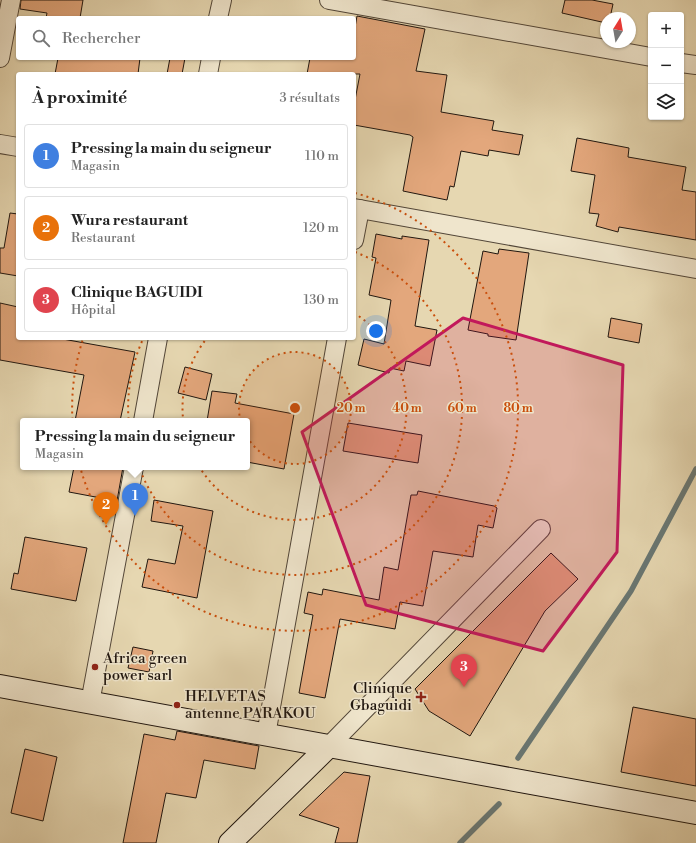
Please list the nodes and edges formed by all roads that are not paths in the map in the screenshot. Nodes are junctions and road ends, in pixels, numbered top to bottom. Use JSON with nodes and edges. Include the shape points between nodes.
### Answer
{"nodes":[{"id":1,"x":11,"y":0,"type":"edge"},
{"id":2,"x":222,"y":0,"type":"edge"},
{"id":3,"x":329,"y":0,"type":"edge"},
{"id":4,"x":218,"y":16,"type":"edge"},
{"id":5,"x":648,"y":56,"type":"edge"},
{"id":6,"x":0,"y":58,"type":"edge"},
{"id":7,"x":211,"y":60,"type":"edge"},
{"id":8,"x":684,"y":63,"type":"edge"},
{"id":9,"x":696,"y":65,"type":"edge"},
{"id":10,"x":208,"y":72,"type":"edge"},
{"id":11,"x":0,"y":144,"type":"edge"},
{"id":12,"x":16,"y":147,"type":"edge"},
{"id":13,"x":357,"y":208,"type":"edge"},
{"id":14,"x":356,"y":219,"type":"edge"},
{"id":15,"x":696,"y":269,"type":"edge"},
{"id":16,"x":158,"y":340,"type":"edge"},
{"id":17,"x":337,"y":340,"type":"edge"},
{"id":18,"x":144,"y":418,"type":"edge"},
{"id":19,"x":133,"y":470,"type":"edge"},
{"id":20,"x":541,"y":529,"type":"dead end"},
{"id":21,"x":0,"y":686,"type":"edge"},
{"id":22,"x":90,"y":703,"type":"junction"},
{"id":23,"x":266,"y":735,"type":"junction"},
{"id":24,"x":329,"y":746,"type":"junction"},
{"id":25,"x":696,"y":813,"type":"edge"},
{"id":26,"x":230,"y":843,"type":"edge"}],
"edges":[{"from":1,"to":6,"type":"street"},
{"from":2,"to":4,"type":"street"},
{"from":3,"to":5,"type":"street"},
{"from":7,"to":10,"type":"street"},
{"from":8,"to":9,"type":"street"},
{"from":11,"to":12,"type":"street"},
{"from":13,"to":14,"type":"street"},
{"from":13,"to":15,"type":"street"},
{"from":16,"to":18,"type":"street"},
{"from":17,"to":23,"type":"street"},
{"from":19,"to":22,"type":"street"},
{"from":20,"to":24,"type":"street"},
{"from":21,"to":22,"type":"street"},
{"from":22,"to":23,"type":"street"},
{"from":23,"to":24,"type":"street"},
{"from":24,"to":25,"type":"street"},
{"from":24,"to":26,"type":"street"}]}
